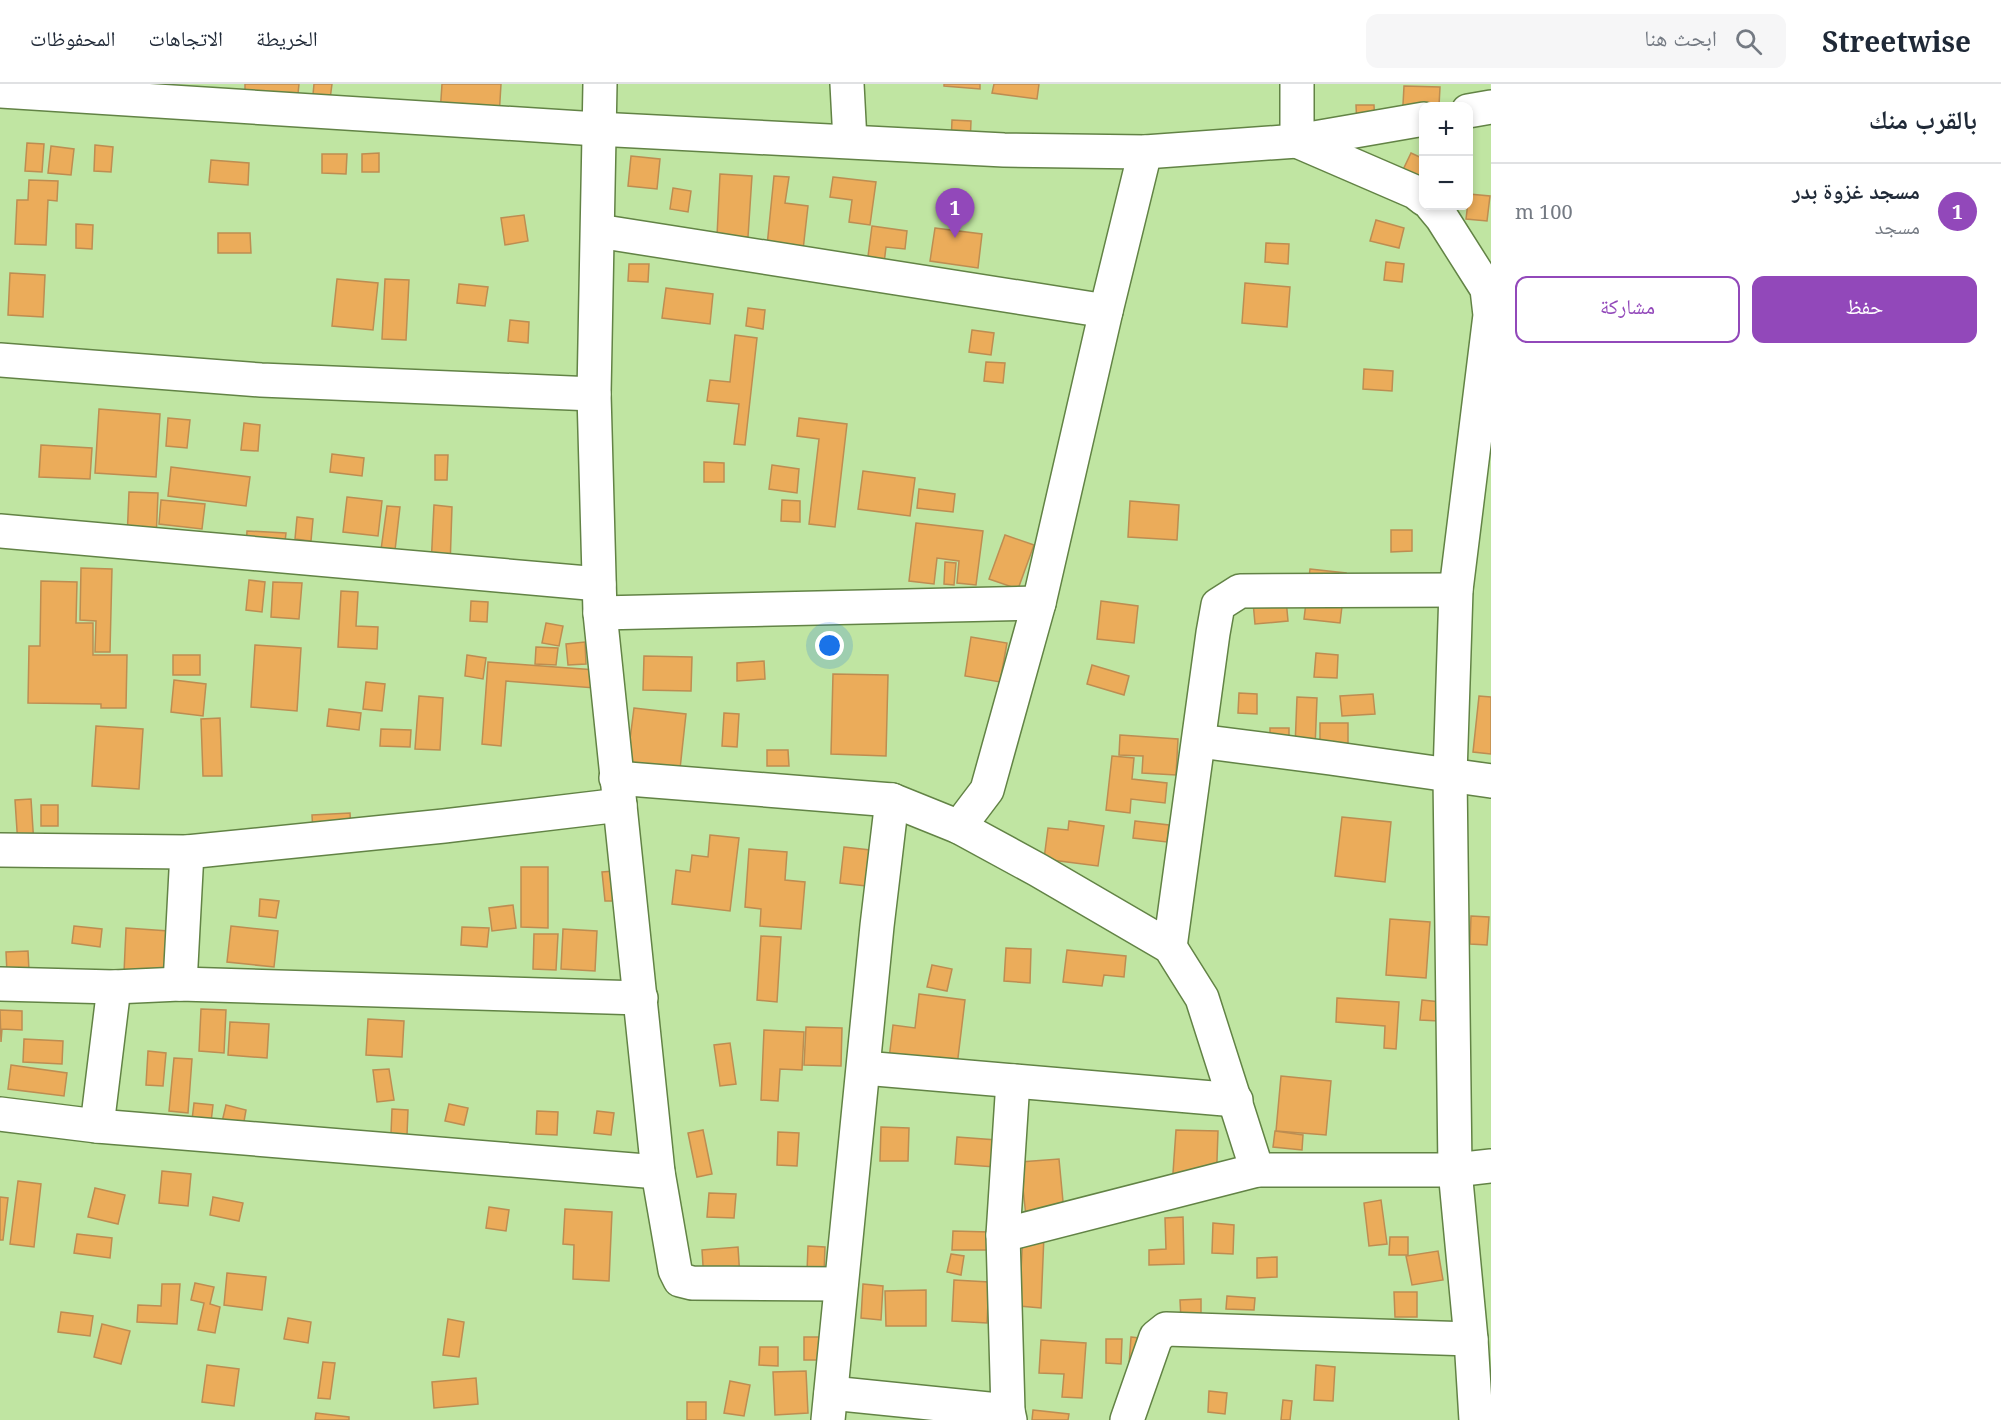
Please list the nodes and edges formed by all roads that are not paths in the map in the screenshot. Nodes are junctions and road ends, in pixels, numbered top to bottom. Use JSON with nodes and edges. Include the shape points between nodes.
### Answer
{"nodes":[{"id":1,"x":600,"y":84,"type":"edge"},
{"id":2,"x":847,"y":84,"type":"edge"},
{"id":3,"x":1297,"y":84,"type":"edge"},
{"id":4,"x":0,"y":91,"type":"edge"},
{"id":5,"x":1491,"y":107,"type":"edge"},
{"id":6,"x":1473,"y":110,"type":"edge"},
{"id":7,"x":1419,"y":120,"type":"edge"},
{"id":8,"x":597,"y":129,"type":"junction"},
{"id":9,"x":850,"y":141,"type":"junction"},
{"id":10,"x":1297,"y":141,"type":"junction"},
{"id":11,"x":1145,"y":152,"type":"junction"},
{"id":12,"x":1419,"y":196,"type":"edge"},
{"id":13,"x":1435,"y":210,"type":"edge"},
{"id":14,"x":598,"y":231,"type":"junction"},
{"id":15,"x":1106,"y":311,"type":"junction"},
{"id":16,"x":0,"y":360,"type":"edge"},
{"id":17,"x":1486,"y":386,"type":"edge"},
{"id":18,"x":594,"y":394,"type":"junction"},
{"id":19,"x":0,"y":531,"type":"edge"},
{"id":20,"x":1456,"y":590,"type":"junction"},
{"id":21,"x":599,"y":599,"type":"junction"},
{"id":22,"x":1039,"y":603,"type":"junction"},
{"id":23,"x":1198,"y":741,"type":"junction"},
{"id":24,"x":1450,"y":775,"type":"junction"},
{"id":25,"x":1491,"y":781,"type":"edge"},
{"id":26,"x":618,"y":792,"type":"junction"},
{"id":27,"x":892,"y":801,"type":"junction"},
{"id":28,"x":959,"y":827,"type":"junction"},
{"id":29,"x":0,"y":850,"type":"edge"},
{"id":30,"x":187,"y":852,"type":"junction"},
{"id":31,"x":1170,"y":947,"type":"junction"},
{"id":32,"x":0,"y":984,"type":"edge"},
{"id":33,"x":180,"y":984,"type":"junction"},
{"id":34,"x":114,"y":987,"type":"junction"},
{"id":35,"x":641,"y":998,"type":"junction"},
{"id":36,"x":864,"y":1068,"type":"junction"},
{"id":37,"x":1013,"y":1081,"type":"junction"},
{"id":38,"x":1236,"y":1100,"type":"junction"},
{"id":39,"x":0,"y":1114,"type":"edge"},
{"id":40,"x":97,"y":1126,"type":"junction"},
{"id":41,"x":1491,"y":1166,"type":"edge"},
{"id":42,"x":1257,"y":1170,"type":"junction"},
{"id":43,"x":1455,"y":1170,"type":"junction"},
{"id":44,"x":658,"y":1172,"type":"junction"},
{"id":45,"x":1003,"y":1235,"type":"junction"},
{"id":46,"x":841,"y":1284,"type":"junction"},
{"id":47,"x":1478,"y":1357,"type":"edge"},
{"id":48,"x":830,"y":1407,"type":"edge"},
{"id":49,"x":1009,"y":1416,"type":"edge"},
{"id":50,"x":1127,"y":1420,"type":"edge"},
{"id":51,"x":1476,"y":1420,"type":"edge"}],
"edges":[{"from":1,"to":8,"type":"street"},
{"from":2,"to":9,"type":"street"},
{"from":3,"to":10,"type":"street"},
{"from":4,"to":8,"type":"street"},
{"from":5,"to":6,"type":"street"},
{"from":7,"to":10,"type":"street"},
{"from":8,"to":9,"type":"street"},
{"from":8,"to":14,"type":"street"},
{"from":9,"to":11,"type":"street","via":[[1004,150]]},
{"from":10,"to":11,"type":"street"},
{"from":10,"to":12,"type":"street"},
{"from":11,"to":15,"type":"street"},
{"from":13,"to":17,"type":"street","via":[[1487,290],[1490,315]]},
{"from":14,"to":15,"type":"street"},
{"from":14,"to":18,"type":"street"},
{"from":15,"to":22,"type":"street"},
{"from":16,"to":18,"type":"street","via":[[261,380]]},
{"from":17,"to":20,"type":"street"},
{"from":18,"to":21,"type":"street"},
{"from":19,"to":21,"type":"street"},
{"from":20,"to":23,"type":"street","via":[[1240,591],[1218,605]]},
{"from":20,"to":24,"type":"street"},
{"from":21,"to":22,"type":"street"},
{"from":21,"to":26,"type":"street"},
{"from":22,"to":28,"type":"street","via":[[987,789]]},
{"from":23,"to":24,"type":"street"},
{"from":23,"to":31,"type":"street"},
{"from":24,"to":25,"type":"street"},
{"from":24,"to":43,"type":"street"},
{"from":26,"to":27,"type":"street"},
{"from":26,"to":30,"type":"street","via":[[444,826]]},
{"from":26,"to":35,"type":"street"},
{"from":27,"to":28,"type":"street"},
{"from":27,"to":36,"type":"street"},
{"from":28,"to":31,"type":"street"},
{"from":29,"to":30,"type":"street"},
{"from":30,"to":33,"type":"street"},
{"from":31,"to":38,"type":"street","via":[[1202,998]]},
{"from":32,"to":34,"type":"street"},
{"from":33,"to":34,"type":"street"},
{"from":33,"to":35,"type":"street"},
{"from":34,"to":40,"type":"street"},
{"from":35,"to":44,"type":"street"},
{"from":36,"to":37,"type":"street"},
{"from":36,"to":46,"type":"street"},
{"from":37,"to":38,"type":"street"},
{"from":37,"to":45,"type":"street"},
{"from":38,"to":42,"type":"street"},
{"from":39,"to":40,"type":"street"},
{"from":40,"to":44,"type":"street"},
{"from":41,"to":43,"type":"street"},
{"from":42,"to":43,"type":"street"},
{"from":42,"to":45,"type":"street"},
{"from":43,"to":47,"type":"street"},
{"from":44,"to":46,"type":"street","via":[[680,1280]]},
{"from":45,"to":49,"type":"street"},
{"from":46,"to":48,"type":"street"},
{"from":47,"to":50,"type":"street","via":[[1166,1329],[1156,1336]]},
{"from":47,"to":51,"type":"street"},
{"from":48,"to":49,"type":"street"}]}
